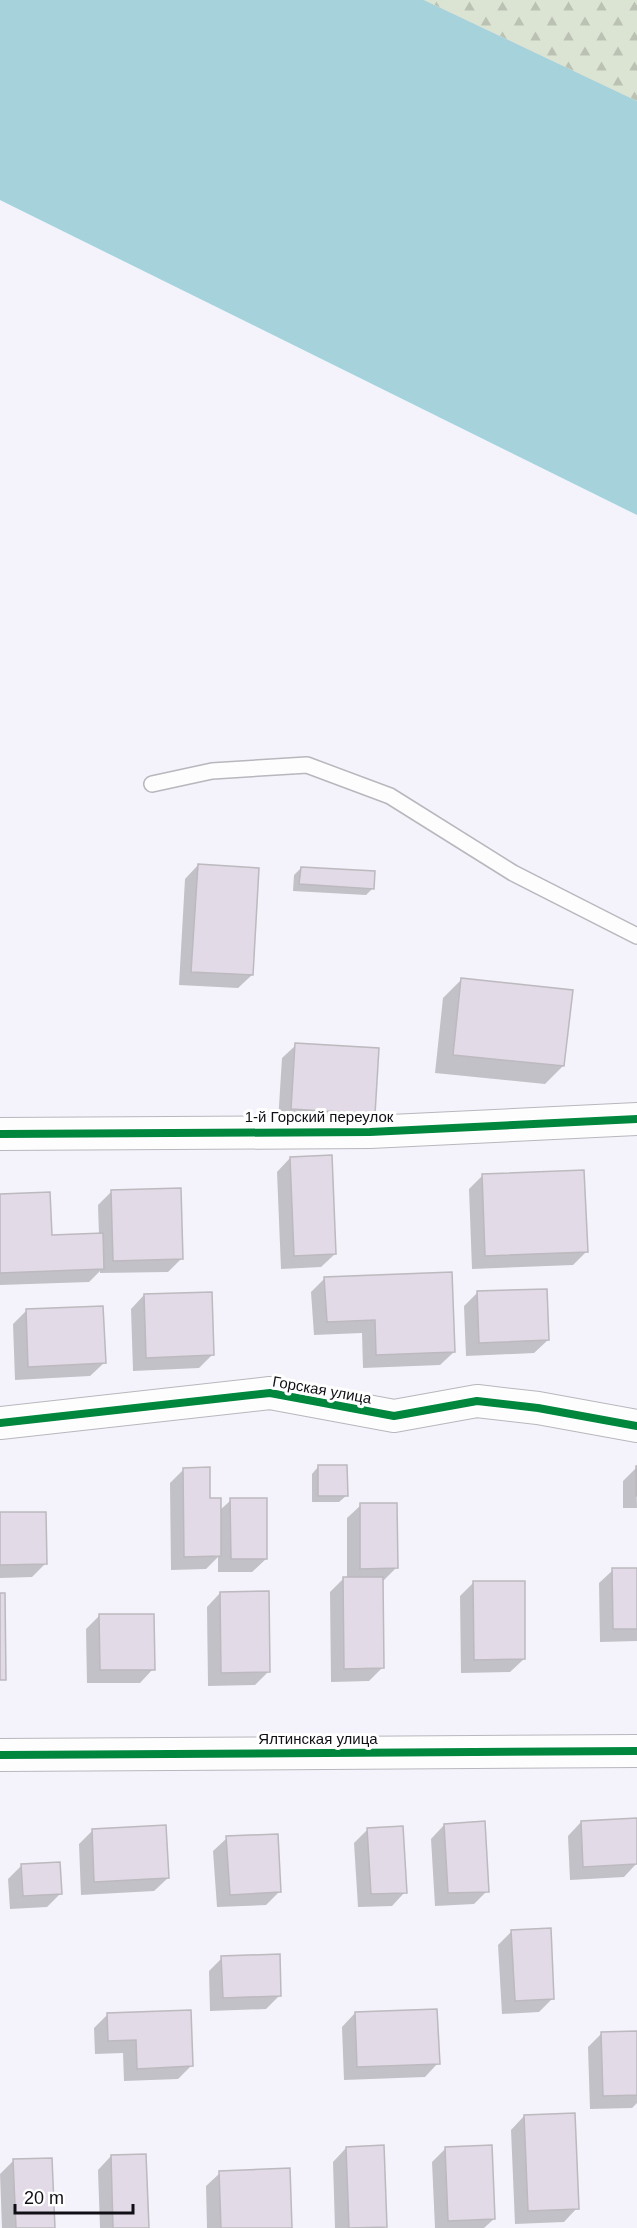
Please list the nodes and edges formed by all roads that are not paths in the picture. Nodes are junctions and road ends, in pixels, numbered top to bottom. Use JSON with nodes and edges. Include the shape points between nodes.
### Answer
{"nodes":[{"id":1,"x":152,"y":784,"type":"dead end"},
{"id":2,"x":637,"y":936,"type":"edge"},
{"id":3,"x":637,"y":1119,"type":"edge"},
{"id":4,"x":0,"y":1134,"type":"edge"},
{"id":5,"x":0,"y":1423,"type":"edge"},
{"id":6,"x":637,"y":1426,"type":"edge"},
{"id":7,"x":637,"y":1751,"type":"edge"},
{"id":8,"x":0,"y":1755,"type":"edge"}],
"edges":[{"from":1,"to":2,"type":"lane","via":[[212,771],[307,765],[390,796],[513,873]]},
{"from":3,"to":4,"type":"street","name":"1-й Горский переулок","via":[[370,1132]]},
{"from":5,"to":6,"type":"street","name":"Горская улица","via":[[270,1393],[394,1416],[477,1401]]},
{"from":7,"to":8,"type":"street","name":"Ялтинская улица"}]}
